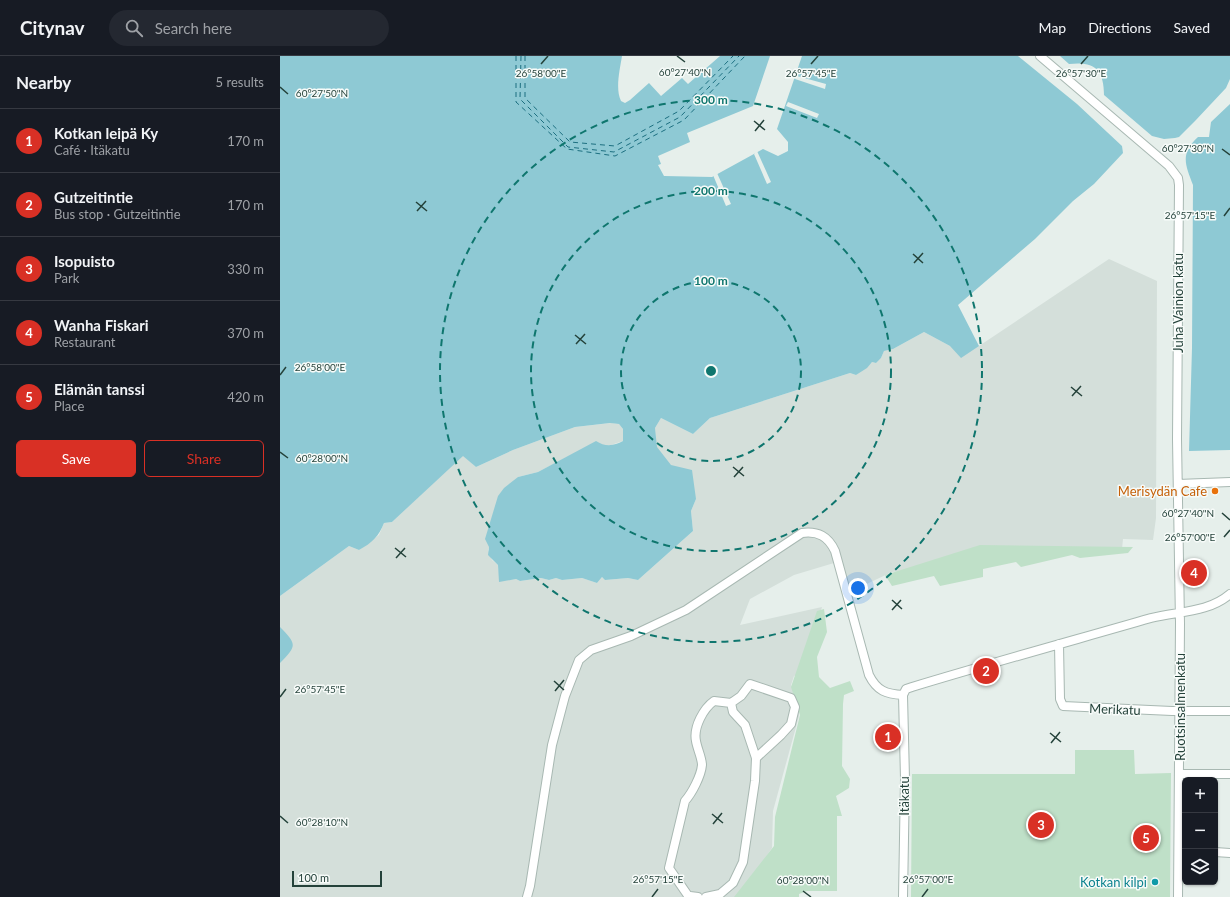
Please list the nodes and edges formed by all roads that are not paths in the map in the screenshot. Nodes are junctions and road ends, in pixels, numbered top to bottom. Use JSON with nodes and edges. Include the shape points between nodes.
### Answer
{"nodes":[{"id":1,"x":1040,"y":56,"type":"edge"},
{"id":2,"x":1230,"y":482,"type":"edge"},
{"id":3,"x":1178,"y":484,"type":"junction"},
{"id":4,"x":1230,"y":594,"type":"edge"},
{"id":5,"x":1179,"y":612,"type":"junction"},
{"id":6,"x":1060,"y":644,"type":"junction"},
{"id":7,"x":903,"y":695,"type":"junction"},
{"id":8,"x":731,"y":703,"type":"junction"},
{"id":9,"x":1180,"y":711,"type":"junction"},
{"id":10,"x":1230,"y":711,"type":"edge"},
{"id":11,"x":756,"y":758,"type":"junction"},
{"id":12,"x":1180,"y":774,"type":"junction"},
{"id":13,"x":1230,"y":774,"type":"edge"},
{"id":14,"x":1182,"y":852,"type":"edge"},
{"id":15,"x":1218,"y":852,"type":"edge"},
{"id":16,"x":1230,"y":853,"type":"edge"},
{"id":17,"x":527,"y":897,"type":"edge"},
{"id":18,"x":692,"y":897,"type":"edge"},
{"id":19,"x":706,"y":897,"type":"edge"},
{"id":20,"x":903,"y":897,"type":"edge"},
{"id":21,"x":1178,"y":897,"type":"edge"}],
"edges":[{"from":1,"to":3,"type":"street","name":"Juha Vainion katu","via":[[1169,166],[1178,178]]},
{"from":2,"to":3,"type":"street"},
{"from":3,"to":5,"type":"street","name":"Juha Vainion katu"},
{"from":4,"to":5,"type":"street","via":[[1208,608]]},
{"from":5,"to":6,"type":"street"},
{"from":5,"to":9,"type":"street","name":"Ruotsinsalmenkatu"},
{"from":6,"to":7,"type":"street","via":[[913,686],[906,689]]},
{"from":6,"to":9,"type":"street","name":"Merikatu","via":[[1060,700],[1063,706]]},
{"from":7,"to":17,"type":"street","via":[[879,690],[869,675],[835,551],[830,541],[814,532],[802,533],[686,610],[631,636],[590,650],[580,660],[565,696],[552,746]]},
{"from":7,"to":20,"type":"street","name":"Itäkatu"},
{"from":8,"to":11,"type":"street","via":[[733,712],[745,725]]},
{"from":8,"to":11,"type":"street","via":[[741,696],[750,684],[791,698],[795,708],[790,724]]},
{"from":8,"to":18,"type":"street","via":[[714,700],[706,707],[695,738],[702,765],[692,793],[685,801],[669,868]]},
{"from":9,"to":10,"type":"street","name":"Merikatu"},
{"from":9,"to":12,"type":"street","name":"Ruotsinsalmenkatu"},
{"from":11,"to":19,"type":"street","via":[[743,862],[733,883],[720,894]]},
{"from":12,"to":13,"type":"street"},
{"from":12,"to":14,"type":"street","name":"Ruotsinsalmenkatu"},
{"from":14,"to":21,"type":"street","name":"Ruotsinsalmenkatu"},
{"from":15,"to":16,"type":"street"}]}
